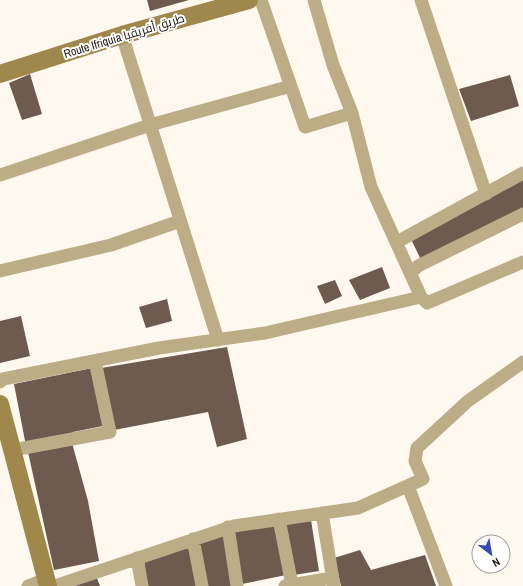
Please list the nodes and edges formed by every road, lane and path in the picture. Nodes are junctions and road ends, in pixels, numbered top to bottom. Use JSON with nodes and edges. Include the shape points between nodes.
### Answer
{"nodes":[{"id":1,"x":249,"y":0,"type":"edge"},
{"id":2,"x":260,"y":0,"type":"edge"},
{"id":3,"x":314,"y":0,"type":"edge"},
{"id":4,"x":421,"y":0,"type":"edge"},
{"id":5,"x":122,"y":35,"type":"junction"},
{"id":6,"x":0,"y":74,"type":"edge"},
{"id":7,"x":290,"y":86,"type":"junction"},
{"id":8,"x":352,"y":112,"type":"junction"},
{"id":9,"x":150,"y":125,"type":"junction"},
{"id":10,"x":523,"y":173,"type":"edge"},
{"id":11,"x":0,"y":174,"type":"edge"},
{"id":12,"x":486,"y":194,"type":"junction"},
{"id":13,"x":523,"y":214,"type":"edge"},
{"id":14,"x":180,"y":221,"type":"junction"},
{"id":15,"x":396,"y":242,"type":"junction"},
{"id":16,"x":523,"y":262,"type":"edge"},
{"id":17,"x":0,"y":271,"type":"edge"},
{"id":18,"x":411,"y":273,"type":"junction"},
{"id":19,"x":422,"y":297,"type":"junction"},
{"id":20,"x":218,"y":340,"type":"junction"},
{"id":21,"x":95,"y":361,"type":"junction"},
{"id":22,"x":523,"y":362,"type":"edge"},
{"id":23,"x":0,"y":382,"type":"edge"},
{"id":24,"x":0,"y":404,"type":"edge"},
{"id":25,"x":13,"y":450,"type":"junction"},
{"id":26,"x":408,"y":486,"type":"junction"},
{"id":27,"x":322,"y":513,"type":"junction"},
{"id":28,"x":279,"y":519,"type":"junction"},
{"id":29,"x":228,"y":528,"type":"junction"},
{"id":30,"x":193,"y":539,"type":"junction"},
{"id":31,"x":137,"y":558,"type":"junction"},
{"id":32,"x":333,"y":582,"type":"edge"},
{"id":33,"x":50,"y":584,"type":"edge"},
{"id":34,"x":28,"y":586,"type":"edge"},
{"id":35,"x":142,"y":586,"type":"edge"},
{"id":36,"x":202,"y":586,"type":"edge"},
{"id":37,"x":237,"y":586,"type":"edge"},
{"id":38,"x":287,"y":586,"type":"edge"},
{"id":39,"x":446,"y":586,"type":"edge"}],
"edges":[{"from":1,"to":5,"type":"street","name":"Route Ifriquia طريق أفريقيا"},
{"from":2,"to":7,"type":"street"},
{"from":3,"to":8,"type":"street","via":[[333,65]]},
{"from":4,"to":12,"type":"street"},
{"from":5,"to":6,"type":"street","name":"Route Ifriquia طريق أفريقيا"},
{"from":5,"to":9,"type":"street"},
{"from":7,"to":8,"type":"street","via":[[305,127]]},
{"from":7,"to":9,"type":"street"},
{"from":8,"to":15,"type":"street","via":[[371,187]]},
{"from":9,"to":11,"type":"street"},
{"from":9,"to":14,"type":"street"},
{"from":10,"to":12,"type":"street"},
{"from":12,"to":15,"type":"street"},
{"from":13,"to":18,"type":"street","via":[[418,266]]},
{"from":14,"to":17,"type":"street","via":[[111,245]]},
{"from":14,"to":20,"type":"street"},
{"from":15,"to":18,"type":"street"},
{"from":16,"to":19,"type":"street","via":[[427,303]]},
{"from":18,"to":19,"type":"street"},
{"from":19,"to":20,"type":"street","via":[[265,333]]},
{"from":20,"to":21,"type":"street"},
{"from":21,"to":23,"type":"street","via":[[3,379]]},
{"from":21,"to":25,"type":"street","via":[[110,432]]},
{"from":22,"to":26,"type":"street","via":[[468,401],[417,448],[415,461],[423,479]]},
{"from":24,"to":25,"type":"street"},
{"from":25,"to":33,"type":"street"},
{"from":26,"to":27,"type":"street","via":[[358,508]]},
{"from":26,"to":39,"type":"street"},
{"from":27,"to":28,"type":"street"},
{"from":27,"to":32,"type":"street"},
{"from":28,"to":29,"type":"street"},
{"from":28,"to":38,"type":"street"},
{"from":29,"to":30,"type":"street"},
{"from":29,"to":37,"type":"street"},
{"from":30,"to":31,"type":"street"},
{"from":30,"to":36,"type":"street"},
{"from":31,"to":33,"type":"street"},
{"from":31,"to":35,"type":"street"},
{"from":32,"to":38,"type":"street"},
{"from":33,"to":34,"type":"street"}]}
